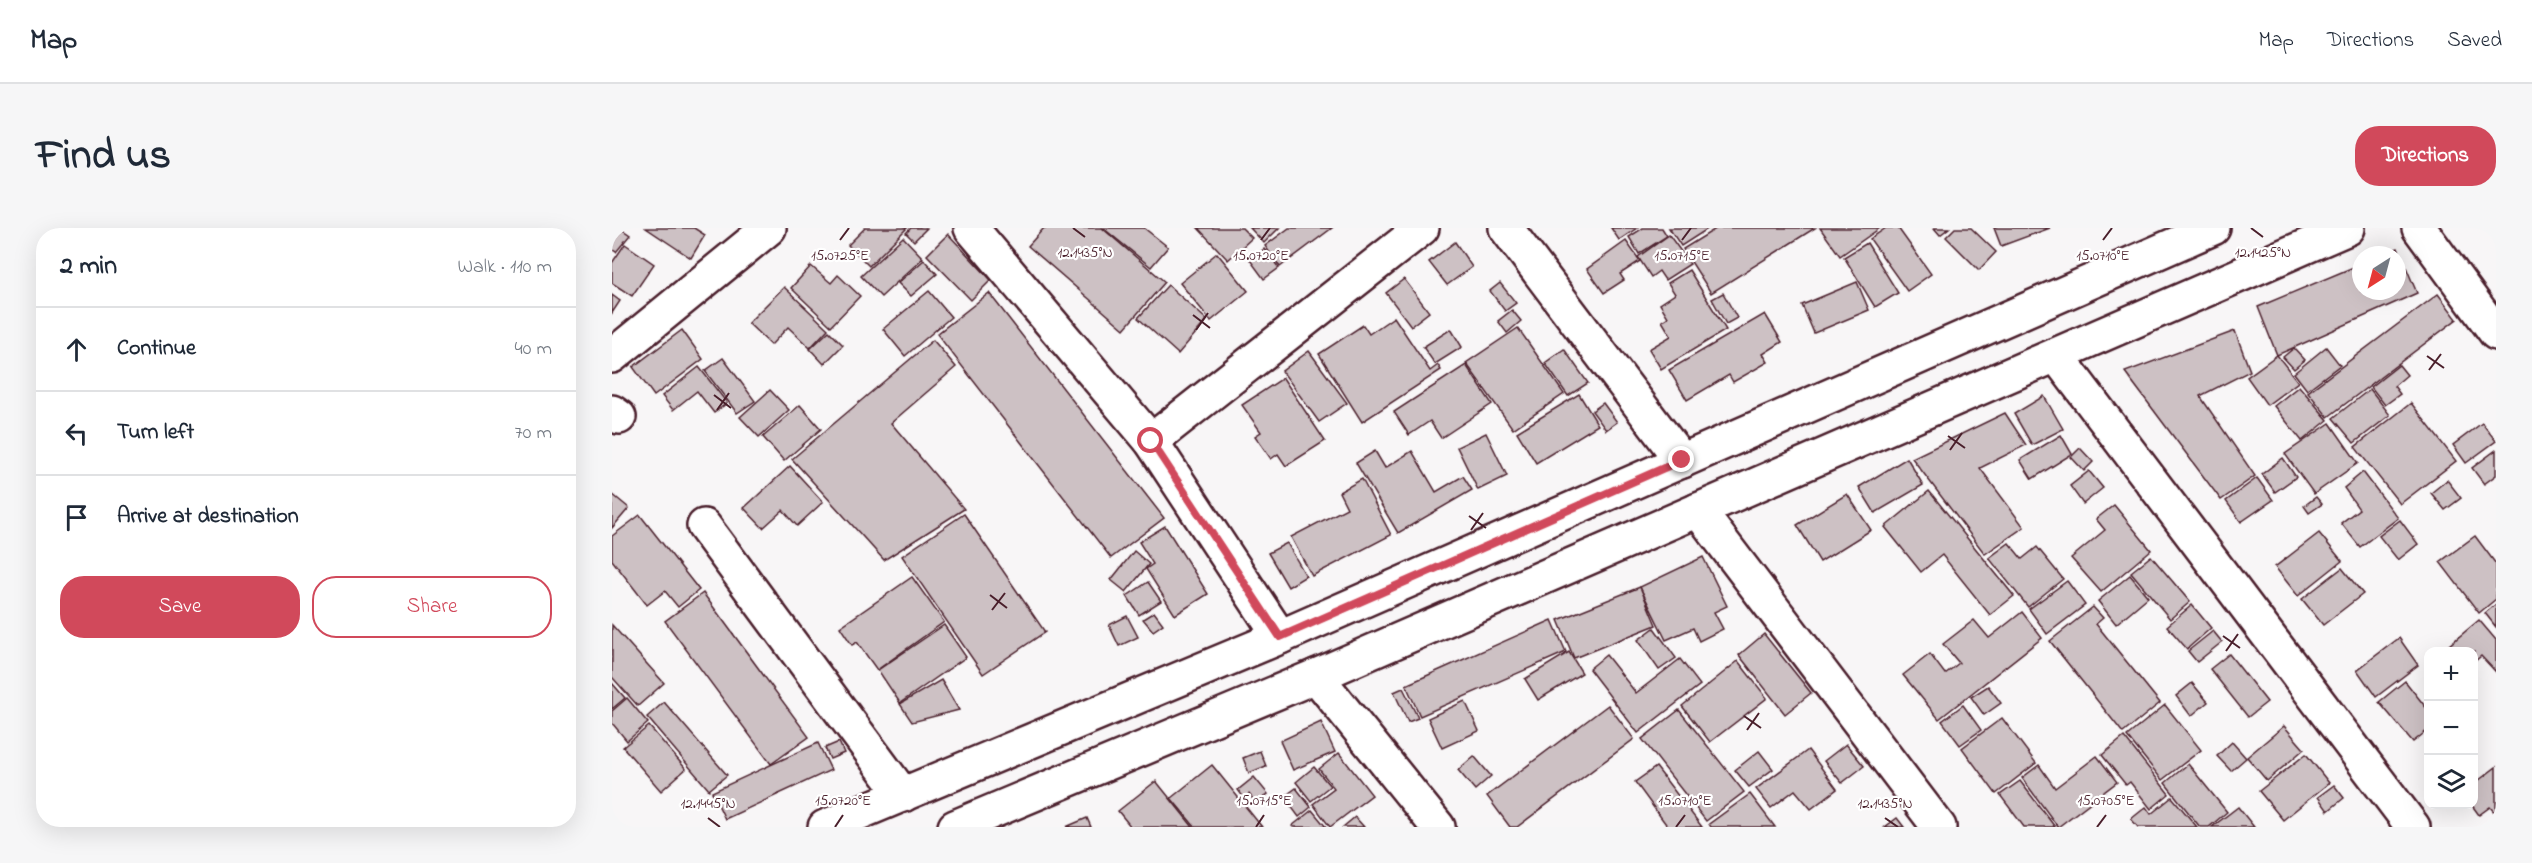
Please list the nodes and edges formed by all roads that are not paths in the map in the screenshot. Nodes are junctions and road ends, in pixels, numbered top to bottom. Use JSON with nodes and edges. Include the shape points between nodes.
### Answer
{"nodes":[{"id":1,"x":769,"y":228,"type":"edge"},
{"id":2,"x":971,"y":228,"type":"edge"},
{"id":3,"x":1422,"y":228,"type":"edge"},
{"id":4,"x":1506,"y":228,"type":"edge"},
{"id":5,"x":2212,"y":228,"type":"edge"},
{"id":6,"x":2348,"y":228,"type":"edge"},
{"id":7,"x":2418,"y":228,"type":"edge"},
{"id":8,"x":2496,"y":333,"type":"edge"},
{"id":9,"x":2056,"y":355,"type":"junction"},
{"id":10,"x":612,"y":356,"type":"edge"},
{"id":11,"x":1151,"y":441,"type":"junction"},
{"id":12,"x":1682,"y":460,"type":"junction"},
{"id":13,"x":1698,"y":510,"type":"junction"},
{"id":14,"x":704,"y":526,"type":"dead end"},
{"id":15,"x":1280,"y":637,"type":"junction"},
{"id":16,"x":1316,"y":676,"type":"junction"},
{"id":17,"x":903,"y":795,"type":"junction"},
{"id":18,"x":825,"y":827,"type":"edge"},
{"id":19,"x":955,"y":827,"type":"edge"},
{"id":20,"x":1437,"y":827,"type":"edge"},
{"id":21,"x":1939,"y":827,"type":"edge"},
{"id":22,"x":2413,"y":827,"type":"edge"}],
"edges":[{"from":1,"to":10,"type":"street"},
{"from":2,"to":11,"type":"street"},
{"from":3,"to":11,"type":"street"},
{"from":4,"to":12,"type":"street"},
{"from":5,"to":12,"type":"street"},
{"from":6,"to":9,"type":"street"},
{"from":7,"to":8,"type":"street"},
{"from":9,"to":13,"type":"street"},
{"from":9,"to":22,"type":"street"},
{"from":11,"to":15,"type":"street"},
{"from":12,"to":15,"type":"street"},
{"from":13,"to":16,"type":"street"},
{"from":13,"to":21,"type":"street"},
{"from":14,"to":17,"type":"street"},
{"from":15,"to":17,"type":"street"},
{"from":16,"to":19,"type":"street"},
{"from":16,"to":20,"type":"street"},
{"from":17,"to":18,"type":"street"}]}
